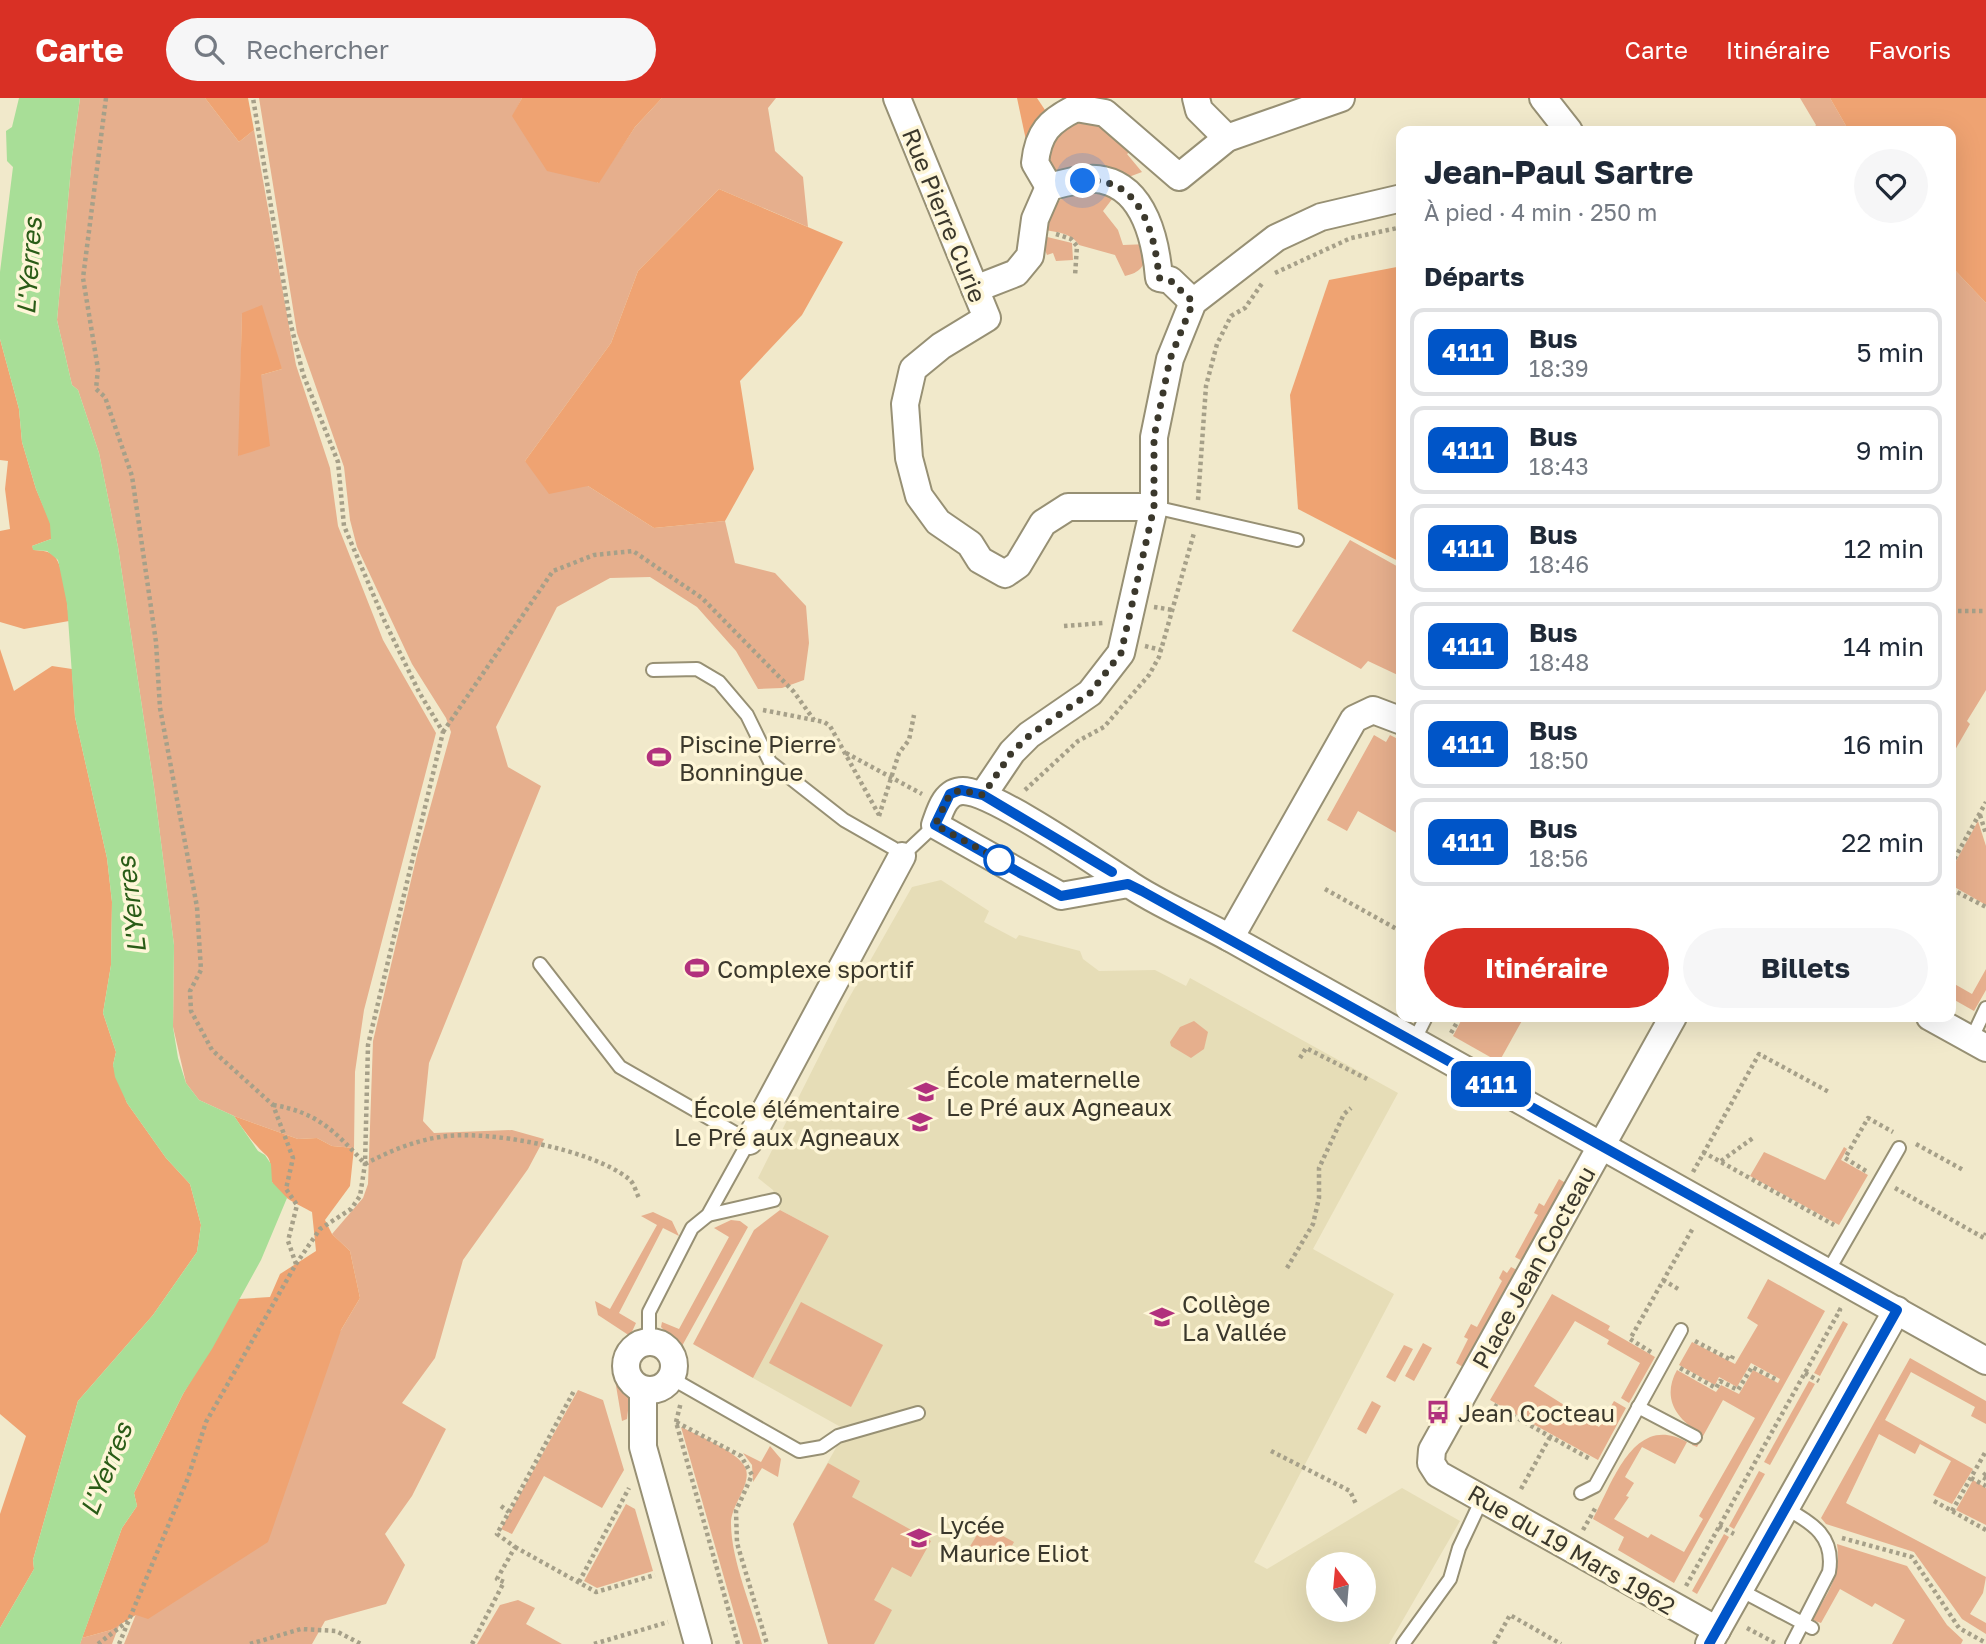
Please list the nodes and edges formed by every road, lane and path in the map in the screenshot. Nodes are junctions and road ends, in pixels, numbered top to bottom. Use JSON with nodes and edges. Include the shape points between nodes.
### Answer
{"nodes":[{"id":1,"x":106,"y":98,"type":"edge"},
{"id":2,"x":253,"y":98,"type":"edge"},
{"id":3,"x":897,"y":98,"type":"edge"},
{"id":4,"x":1196,"y":98,"type":"edge"},
{"id":5,"x":1341,"y":98,"type":"edge"},
{"id":6,"x":1542,"y":98,"type":"edge"},
{"id":7,"x":1565,"y":126,"type":"edge"},
{"id":8,"x":1227,"y":138,"type":"junction"},
{"id":9,"x":1049,"y":187,"type":"junction"},
{"id":10,"x":1396,"y":199,"type":"edge"},
{"id":11,"x":1396,"y":228,"type":"edge"},
{"id":12,"x":1059,"y":235,"type":"dead end"},
{"id":13,"x":1075,"y":276,"type":"dead end"},
{"id":14,"x":975,"y":289,"type":"junction"},
{"id":15,"x":1193,"y":302,"type":"junction"},
{"id":16,"x":1154,"y":507,"type":"junction"},
{"id":17,"x":1197,"y":517,"type":"junction"},
{"id":18,"x":1297,"y":540,"type":"dead end"},
{"id":19,"x":1956,"y":611,"type":"edge"},
{"id":20,"x":1986,"y":611,"type":"edge"},
{"id":21,"x":1128,"y":620,"type":"junction"},
{"id":22,"x":1064,"y":626,"type":"dead end"},
{"id":23,"x":653,"y":670,"type":"dead end"},
{"id":24,"x":747,"y":715,"type":"junction"},
{"id":25,"x":914,"y":715,"type":"dead end"},
{"id":26,"x":1396,"y":719,"type":"edge"},
{"id":27,"x":814,"y":720,"type":"junction"},
{"id":28,"x":443,"y":732,"type":"junction"},
{"id":29,"x":844,"y":752,"type":"junction"},
{"id":30,"x":891,"y":778,"type":"junction"},
{"id":31,"x":1023,"y":793,"type":"dead end"},
{"id":32,"x":983,"y":795,"type":"junction"},
{"id":33,"x":929,"y":797,"type":"dead end"},
{"id":34,"x":1986,"y":802,"type":"edge"},
{"id":35,"x":1980,"y":814,"type":"junction"},
{"id":36,"x":879,"y":816,"type":"junction"},
{"id":37,"x":935,"y":825,"type":"junction"},
{"id":38,"x":1986,"y":834,"type":"edge"},
{"id":39,"x":870,"y":836,"type":"junction"},
{"id":40,"x":902,"y":856,"type":"junction"},
{"id":41,"x":1956,"y":856,"type":"edge"},
{"id":42,"x":1128,"y":884,"type":"junction"},
{"id":43,"x":1325,"y":889,"type":"dead end"},
{"id":44,"x":1956,"y":892,"type":"edge"},
{"id":45,"x":1986,"y":907,"type":"edge"},
{"id":46,"x":1396,"y":929,"type":"edge"},
{"id":47,"x":1230,"y":938,"type":"junction"},
{"id":48,"x":540,"y":964,"type":"dead end"},
{"id":49,"x":1986,"y":1008,"type":"edge"},
{"id":50,"x":1424,"y":1022,"type":"edge"},
{"id":51,"x":1457,"y":1022,"type":"edge"},
{"id":52,"x":1670,"y":1022,"type":"edge"},
{"id":53,"x":1939,"y":1022,"type":"edge"},
{"id":54,"x":1449,"y":1037,"type":"dead end"},
{"id":55,"x":1414,"y":1041,"type":"junction"},
{"id":56,"x":1978,"y":1044,"type":"edge"},
{"id":57,"x":1300,"y":1058,"type":"dead end"},
{"id":58,"x":1367,"y":1079,"type":"dead end"},
{"id":59,"x":1829,"y":1092,"type":"dead end"},
{"id":60,"x":272,"y":1105,"type":"junction"},
{"id":61,"x":1351,"y":1108,"type":"dead end"},
{"id":62,"x":1754,"y":1138,"type":"dead end"},
{"id":63,"x":749,"y":1141,"type":"junction"},
{"id":64,"x":1600,"y":1146,"type":"junction"},
{"id":65,"x":1899,"y":1148,"type":"dead end"},
{"id":66,"x":1703,"y":1152,"type":"junction"},
{"id":67,"x":1721,"y":1161,"type":"junction"},
{"id":68,"x":365,"y":1164,"type":"junction"},
{"id":69,"x":1692,"y":1173,"type":"dead end"},
{"id":70,"x":1882,"y":1180,"type":"junction"},
{"id":71,"x":639,"y":1198,"type":"dead end"},
{"id":72,"x":774,"y":1200,"type":"dead end"},
{"id":73,"x":708,"y":1215,"type":"junction"},
{"id":74,"x":1693,"y":1228,"type":"dead end"},
{"id":75,"x":1840,"y":1229,"type":"dead end"},
{"id":76,"x":1986,"y":1233,"type":"edge"},
{"id":77,"x":296,"y":1264,"type":"junction"},
{"id":78,"x":1287,"y":1268,"type":"dead end"},
{"id":79,"x":1827,"y":1273,"type":"junction"},
{"id":80,"x":1663,"y":1280,"type":"junction"},
{"id":81,"x":1680,"y":1290,"type":"dead end"},
{"id":82,"x":1840,"y":1310,"type":"dead end"},
{"id":83,"x":1897,"y":1310,"type":"junction"},
{"id":84,"x":1681,"y":1330,"type":"dead end"},
{"id":85,"x":649,"y":1342,"type":"junction"},
{"id":86,"x":1665,"y":1359,"type":"junction"},
{"id":87,"x":1986,"y":1361,"type":"edge"},
{"id":88,"x":1805,"y":1373,"type":"junction"},
{"id":89,"x":1777,"y":1380,"type":"dead end"},
{"id":90,"x":1819,"y":1381,"type":"dead end"},
{"id":91,"x":677,"y":1388,"type":"junction"},
{"id":92,"x":575,"y":1389,"type":"dead end"},
{"id":93,"x":643,"y":1390,"type":"junction"},
{"id":94,"x":1494,"y":1405,"type":"dead end"},
{"id":95,"x":1638,"y":1407,"type":"junction"},
{"id":96,"x":918,"y":1413,"type":"dead end"},
{"id":97,"x":676,"y":1422,"type":"junction"},
{"id":98,"x":1550,"y":1437,"type":"junction"},
{"id":99,"x":1695,"y":1437,"type":"dead end"},
{"id":100,"x":1271,"y":1451,"type":"dead end"},
{"id":101,"x":1986,"y":1451,"type":"edge"},
{"id":102,"x":1431,"y":1463,"type":"joint"},
{"id":103,"x":1605,"y":1467,"type":"junction"},
{"id":104,"x":1976,"y":1468,"type":"junction"},
{"id":105,"x":1985,"y":1472,"type":"edge"},
{"id":106,"x":1971,"y":1478,"type":"junction"},
{"id":107,"x":1986,"y":1479,"type":"edge"},
{"id":108,"x":634,"y":1486,"type":"dead end"},
{"id":109,"x":1986,"y":1486,"type":"edge"},
{"id":110,"x":1521,"y":1489,"type":"dead end"},
{"id":111,"x":1581,"y":1493,"type":"dead end"},
{"id":112,"x":1482,"y":1499,"type":"junction"},
{"id":113,"x":1934,"y":1501,"type":"dead end"},
{"id":114,"x":1356,"y":1504,"type":"dead end"},
{"id":115,"x":500,"y":1506,"type":"dead end"},
{"id":116,"x":1952,"y":1511,"type":"junction"},
{"id":117,"x":509,"y":1512,"type":"junction"},
{"id":118,"x":1796,"y":1514,"type":"junction"},
{"id":119,"x":1719,"y":1526,"type":"junction"},
{"id":120,"x":1986,"y":1530,"type":"edge"},
{"id":121,"x":1734,"y":1534,"type":"dead end"},
{"id":122,"x":515,"y":1547,"type":"junction"},
{"id":123,"x":659,"y":1574,"type":"dead end"},
{"id":124,"x":579,"y":1582,"type":"junction"},
{"id":125,"x":1740,"y":1590,"type":"junction"},
{"id":126,"x":1682,"y":1593,"type":"dead end"},
{"id":127,"x":129,"y":1620,"type":"junction"},
{"id":128,"x":672,"y":1621,"type":"dead end"},
{"id":129,"x":1808,"y":1626,"type":"junction"},
{"id":130,"x":1747,"y":1628,"type":"dead end"},
{"id":131,"x":1713,"y":1637,"type":"edge"},
{"id":132,"x":1986,"y":1643,"type":"edge"},
{"id":133,"x":98,"y":1644,"type":"edge"},
{"id":134,"x":119,"y":1644,"type":"edge"},
{"id":135,"x":250,"y":1644,"type":"edge"},
{"id":136,"x":361,"y":1644,"type":"edge"},
{"id":137,"x":472,"y":1644,"type":"edge"},
{"id":138,"x":594,"y":1644,"type":"edge"},
{"id":139,"x":698,"y":1644,"type":"edge"},
{"id":140,"x":738,"y":1644,"type":"edge"},
{"id":141,"x":767,"y":1644,"type":"edge"},
{"id":142,"x":1403,"y":1644,"type":"edge"},
{"id":143,"x":1494,"y":1644,"type":"edge"},
{"id":144,"x":1561,"y":1644,"type":"edge"},
{"id":145,"x":1777,"y":1644,"type":"edge"},
{"id":146,"x":1792,"y":1644,"type":"edge"}],
"edges":[{"from":1,"to":60,"type":"path","via":[[83,278],[98,369],[96,390],[105,397],[132,476],[142,529],[160,708],[197,907],[201,970],[190,991],[191,1011],[212,1050]]},
{"from":2,"to":28,"type":"path","via":[[290,321],[303,374],[338,462],[344,526],[385,622]]},
{"from":3,"to":14,"type":"street","name":"Rue Pierre Curie"},
{"from":4,"to":8,"type":"street","via":[[1199,110]]},
{"from":5,"to":8,"type":"street"},
{"from":6,"to":7,"type":"street"},
{"from":8,"to":9,"type":"street","via":[[1179,177],[1105,113],[1076,108],[1046,125],[1038,140],[1035,163]]},
{"from":9,"to":14,"type":"street","via":[[1035,219],[1030,256],[1016,273]]},
{"from":9,"to":15,"type":"street","via":[[1102,179],[1126,191],[1152,237],[1159,278],[1170,280]]},
{"from":10,"to":15,"type":"street","via":[[1321,217],[1276,238]]},
{"from":11,"to":17,"type":"path","via":[[1351,238],[1276,272],[1266,278],[1245,308],[1231,316],[1217,344],[1206,386]]},
{"from":12,"to":13,"type":"path","via":[[1077,246]]},
{"from":14,"to":16,"type":"street","name":"Rue Pierre Curie","via":[[987,318],[913,369],[905,404],[914,482],[938,523],[970,544],[980,560],[1005,574],[1018,565],[1043,523],[1068,507]]},
{"from":15,"to":16,"type":"street","via":[[1170,359],[1154,437]]},
{"from":16,"to":17,"type":"lane"},
{"from":16,"to":21,"type":"street"},
{"from":17,"to":18,"type":"lane"},
{"from":17,"to":31,"type":"path","via":[[1181,585],[1149,675],[1104,727],[1078,741]]},
{"from":19,"to":20,"type":"path"},
{"from":21,"to":22,"type":"path"},
{"from":21,"to":32,"type":"street","via":[[1121,653],[1107,675],[1012,752]]},
{"from":23,"to":24,"type":"lane","via":[[697,669],[719,682]]},
{"from":24,"to":27,"type":"path","via":[[760,710]]},
{"from":24,"to":39,"type":"lane","via":[[770,762]]},
{"from":25,"to":30,"type":"path","via":[[909,740]]},
{"from":26,"to":47,"type":"street","via":[[1373,709],[1354,719]]},
{"from":27,"to":28,"type":"path","via":[[794,692],[702,598],[634,551],[594,555],[553,571]]},
{"from":27,"to":29,"type":"path","via":[[830,726]]},
{"from":28,"to":68,"type":"path","via":[[368,1045]]},
{"from":29,"to":30,"type":"path"},
{"from":29,"to":36,"type":"path"},
{"from":30,"to":33,"type":"path"},
{"from":30,"to":36,"type":"path"},
{"from":32,"to":37,"type":"street","via":[[961,790],[950,794]]},
{"from":32,"to":42,"type":"street"},
{"from":34,"to":35,"type":"path"},
{"from":35,"to":38,"type":"path"},
{"from":35,"to":41,"type":"path"},
{"from":36,"to":39,"type":"path"},
{"from":37,"to":40,"type":"lane"},
{"from":37,"to":42,"type":"street","via":[[1061,896]]},
{"from":39,"to":40,"type":"lane"},
{"from":40,"to":63,"type":"street"},
{"from":42,"to":47,"type":"street"},
{"from":43,"to":46,"type":"path"},
{"from":44,"to":45,"type":"path"},
{"from":47,"to":55,"type":"street"},
{"from":48,"to":63,"type":"lane","via":[[620,1068]]},
{"from":49,"to":56,"type":"lane"},
{"from":50,"to":55,"type":"lane"},
{"from":51,"to":54,"type":"path"},
{"from":52,"to":64,"type":"street","name":"Place Jean Cocteau"},
{"from":53,"to":56,"type":"street"},
{"from":55,"to":64,"type":"street"},
{"from":57,"to":58,"type":"path","via":[[1306,1048]]},
{"from":59,"to":66,"type":"path","via":[[1759,1054]]},
{"from":60,"to":68,"type":"path","via":[[332,1127]]},
{"from":60,"to":77,"type":"path","via":[[293,1158],[285,1189],[297,1205],[288,1241]]},
{"from":61,"to":78,"type":"path","via":[[1319,1168],[1313,1224]]},
{"from":62,"to":67,"type":"path"},
{"from":63,"to":73,"type":"lane"},
{"from":64,"to":79,"type":"street"},
{"from":64,"to":102,"type":"street","name":"Place Jean Cocteau","via":[[1432,1450]]},
{"from":65,"to":70,"type":"lane"},
{"from":66,"to":67,"type":"path"},
{"from":66,"to":69,"type":"path"},
{"from":67,"to":75,"type":"path"},
{"from":68,"to":71,"type":"path","via":[[396,1148],[440,1136],[479,1135],[586,1155],[631,1180]]},
{"from":68,"to":77,"type":"path","via":[[360,1196],[351,1209],[320,1229]]},
{"from":70,"to":76,"type":"path","via":[[1984,1238]]},
{"from":70,"to":79,"type":"lane"},
{"from":72,"to":73,"type":"lane"},
{"from":73,"to":85,"type":"lane","via":[[692,1228],[649,1312]]},
{"from":74,"to":80,"type":"path"},
{"from":77,"to":127,"type":"path","via":[[206,1422],[188,1478]]},
{"from":79,"to":83,"type":"street"},
{"from":80,"to":81,"type":"path"},
{"from":80,"to":86,"type":"path","via":[[1630,1339]]},
{"from":82,"to":88,"type":"path"},
{"from":83,"to":87,"type":"street"},
{"from":83,"to":118,"type":"street"},
{"from":84,"to":86,"type":"lane"},
{"from":85,"to":91,"type":"street","via":[[661,1344],[672,1357]]},
{"from":85,"to":93,"type":"street","via":[[635,1346],[626,1360],[629,1380]]},
{"from":86,"to":89,"type":"path","via":[[1716,1388],[1720,1381],[1738,1390],[1752,1367]]},
{"from":86,"to":95,"type":"lane"},
{"from":88,"to":90,"type":"path"},
{"from":88,"to":119,"type":"path"},
{"from":91,"to":93,"type":"street"},
{"from":91,"to":96,"type":"lane","via":[[799,1451]]},
{"from":91,"to":97,"type":"path"},
{"from":92,"to":117,"type":"path"},
{"from":93,"to":139,"type":"street","via":[[643,1447]]},
{"from":94,"to":98,"type":"path"},
{"from":95,"to":99,"type":"lane"},
{"from":95,"to":103,"type":"lane"},
{"from":97,"to":140,"type":"path"},
{"from":97,"to":141,"type":"path","via":[[741,1455],[752,1475],[736,1511],[737,1543]]},
{"from":98,"to":103,"type":"path"},
{"from":98,"to":110,"type":"path"},
{"from":100,"to":114,"type":"path","via":[[1350,1491]]},
{"from":101,"to":104,"type":"path"},
{"from":102,"to":112,"type":"street","name":"Rue du 19 Mars 1962","via":[[1438,1474]]},
{"from":103,"to":111,"type":"lane","via":[[1595,1486]]},
{"from":104,"to":105,"type":"path"},
{"from":104,"to":106,"type":"path"},
{"from":105,"to":107,"type":"path","via":[[1982,1477]]},
{"from":106,"to":109,"type":"path"},
{"from":106,"to":116,"type":"path"},
{"from":108,"to":124,"type":"path","via":[[628,1488]]},
{"from":112,"to":131,"type":"street","name":"Rue du 19 Mars 1962"},
{"from":112,"to":142,"type":"lane","via":[[1450,1579]]},
{"from":113,"to":116,"type":"path"},
{"from":115,"to":117,"type":"path"},
{"from":116,"to":120,"type":"path"},
{"from":117,"to":122,"type":"path","via":[[497,1534]]},
{"from":118,"to":125,"type":"street"},
{"from":118,"to":129,"type":"lane","via":[[1824,1535],[1831,1561]]},
{"from":118,"to":132,"type":"path","via":[[1829,1534],[1912,1557],[1959,1628]]},
{"from":119,"to":121,"type":"path"},
{"from":119,"to":126,"type":"path"},
{"from":122,"to":124,"type":"path"},
{"from":122,"to":137,"type":"path","via":[[497,1579],[504,1582]]},
{"from":123,"to":124,"type":"path","via":[[596,1591]]},
{"from":125,"to":129,"type":"lane"},
{"from":125,"to":131,"type":"street"},
{"from":127,"to":133,"type":"path"},
{"from":127,"to":134,"type":"path"},
{"from":128,"to":138,"type":"path"},
{"from":129,"to":146,"type":"lane"},
{"from":130,"to":145,"type":"path"},
{"from":135,"to":136,"type":"path","via":[[301,1629],[336,1631]]},
{"from":143,"to":144,"type":"path","via":[[1510,1615]]}]}
